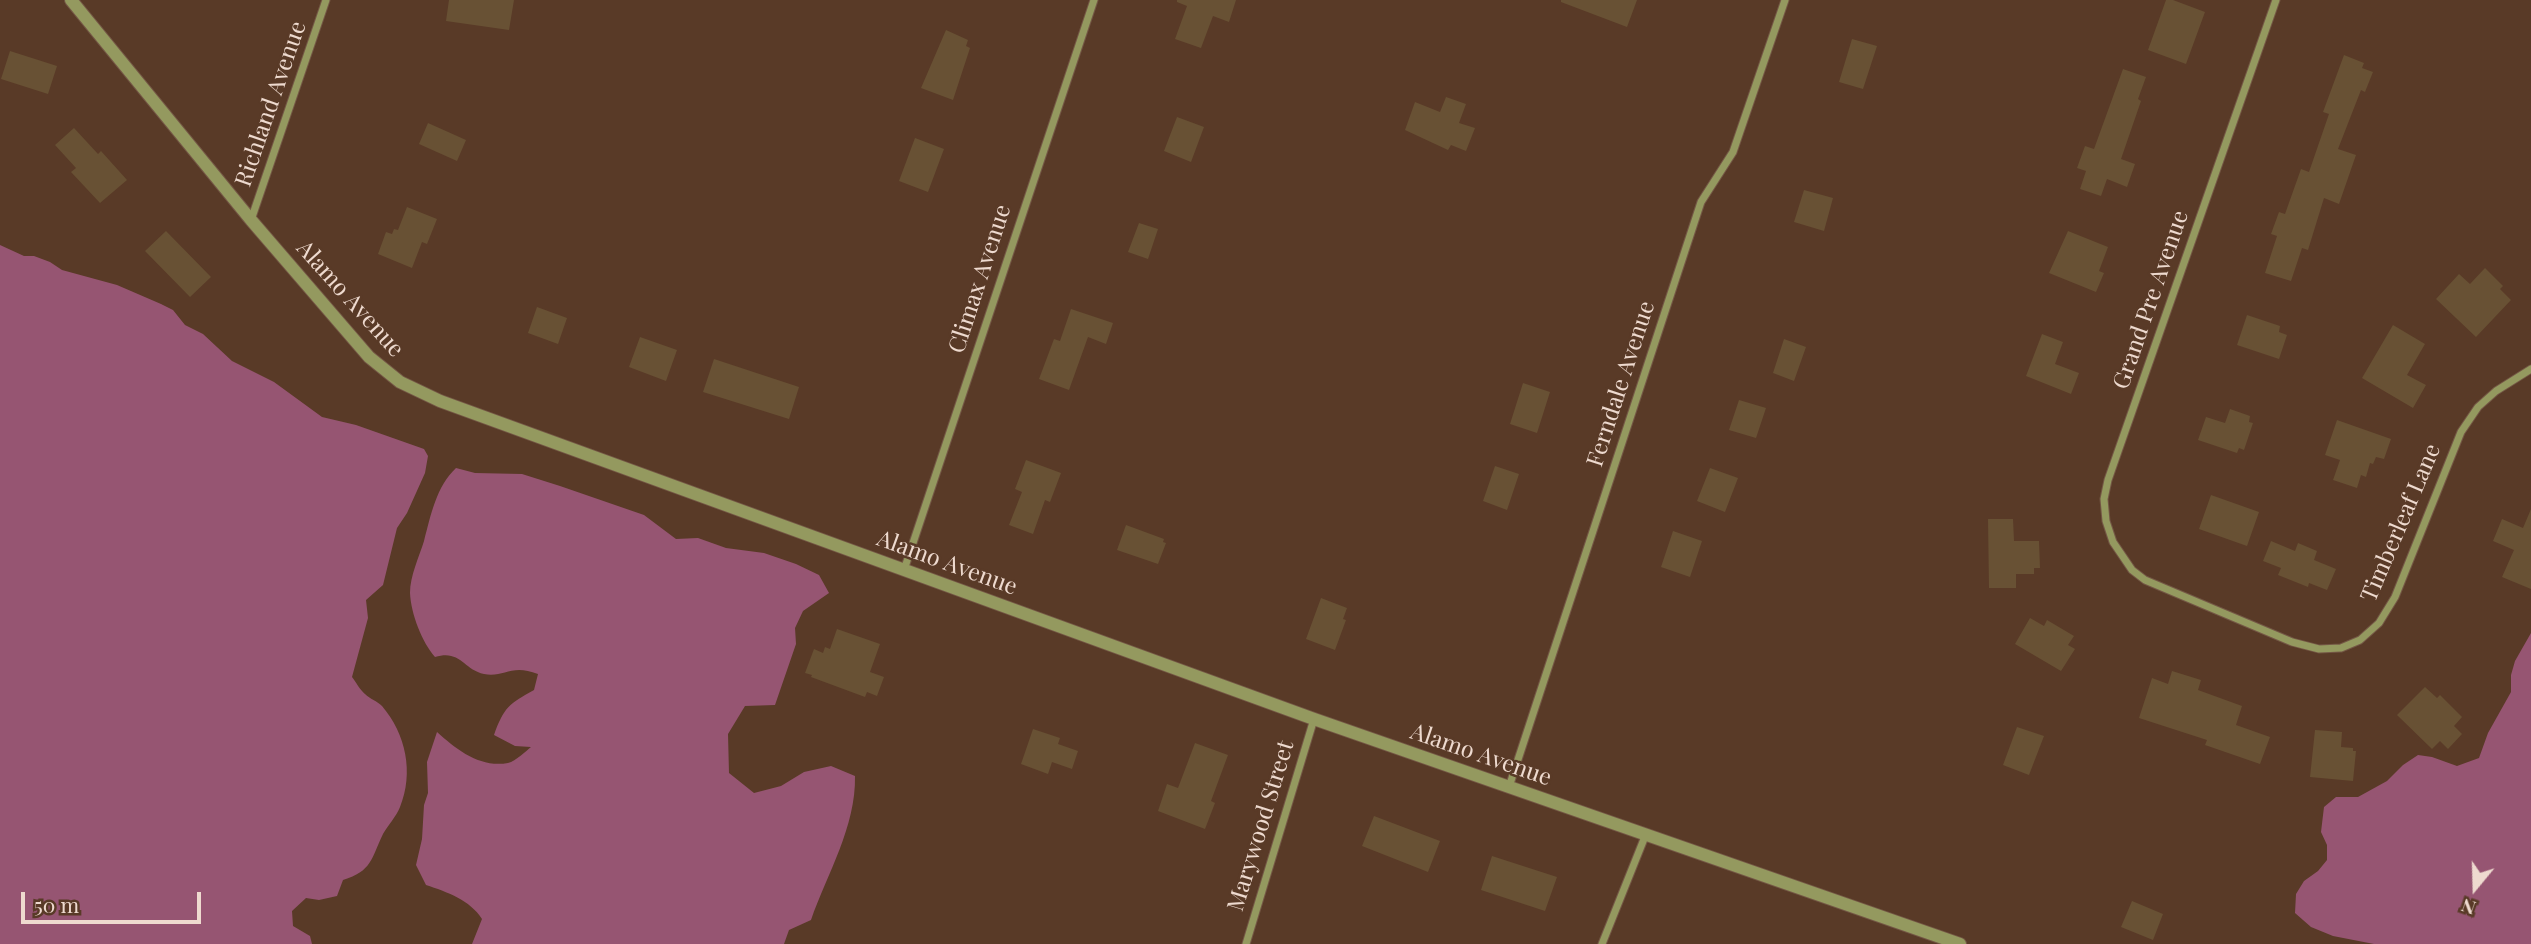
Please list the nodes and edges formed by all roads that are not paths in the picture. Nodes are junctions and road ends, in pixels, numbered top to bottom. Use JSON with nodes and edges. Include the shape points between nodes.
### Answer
{"nodes":[{"id":1,"x":71,"y":0,"type":"edge"},
{"id":2,"x":327,"y":0,"type":"edge"},
{"id":3,"x":1094,"y":0,"type":"edge"},
{"id":4,"x":1784,"y":0,"type":"edge"},
{"id":5,"x":2276,"y":0,"type":"edge"},
{"id":6,"x":251,"y":220,"type":"junction"},
{"id":7,"x":2531,"y":369,"type":"edge"},
{"id":8,"x":904,"y":570,"type":"junction"},
{"id":9,"x":2169,"y":592,"type":"joint"},
{"id":10,"x":1314,"y":719,"type":"junction"},
{"id":11,"x":1509,"y":787,"type":"junction"},
{"id":12,"x":1646,"y":834,"type":"junction"},
{"id":13,"x":1246,"y":944,"type":"edge"},
{"id":14,"x":1602,"y":944,"type":"edge"},
{"id":15,"x":1960,"y":944,"type":"edge"}],
"edges":[{"from":1,"to":6,"type":"street","name":"Alamo Avenue"},
{"from":2,"to":6,"type":"street","name":"Richland Avenue"},
{"from":3,"to":8,"type":"street","name":"Climax Avenue"},
{"from":4,"to":11,"type":"street","name":"Ferndale Avenue","via":[[1733,152],[1701,202]]},
{"from":5,"to":9,"type":"street","name":"Grand Pre Avenue","via":[[2106,489],[2106,521],[2113,542],[2132,570]]},
{"from":6,"to":8,"type":"street","name":"Alamo Avenue","via":[[369,358],[400,382],[440,401]]},
{"from":7,"to":9,"type":"street","name":"Timberleaf Lane","via":[[2478,407],[2461,432],[2395,597],[2379,623],[2360,640],[2341,648],[2319,649]]},
{"from":8,"to":10,"type":"street","name":"Alamo Avenue"},
{"from":10,"to":11,"type":"street","name":"Alamo Avenue"},
{"from":10,"to":13,"type":"street","name":"Marywood Street"},
{"from":11,"to":12,"type":"street","name":"Alamo Avenue"},
{"from":12,"to":14,"type":"street"},
{"from":12,"to":15,"type":"street","name":"Alamo Avenue"}]}
